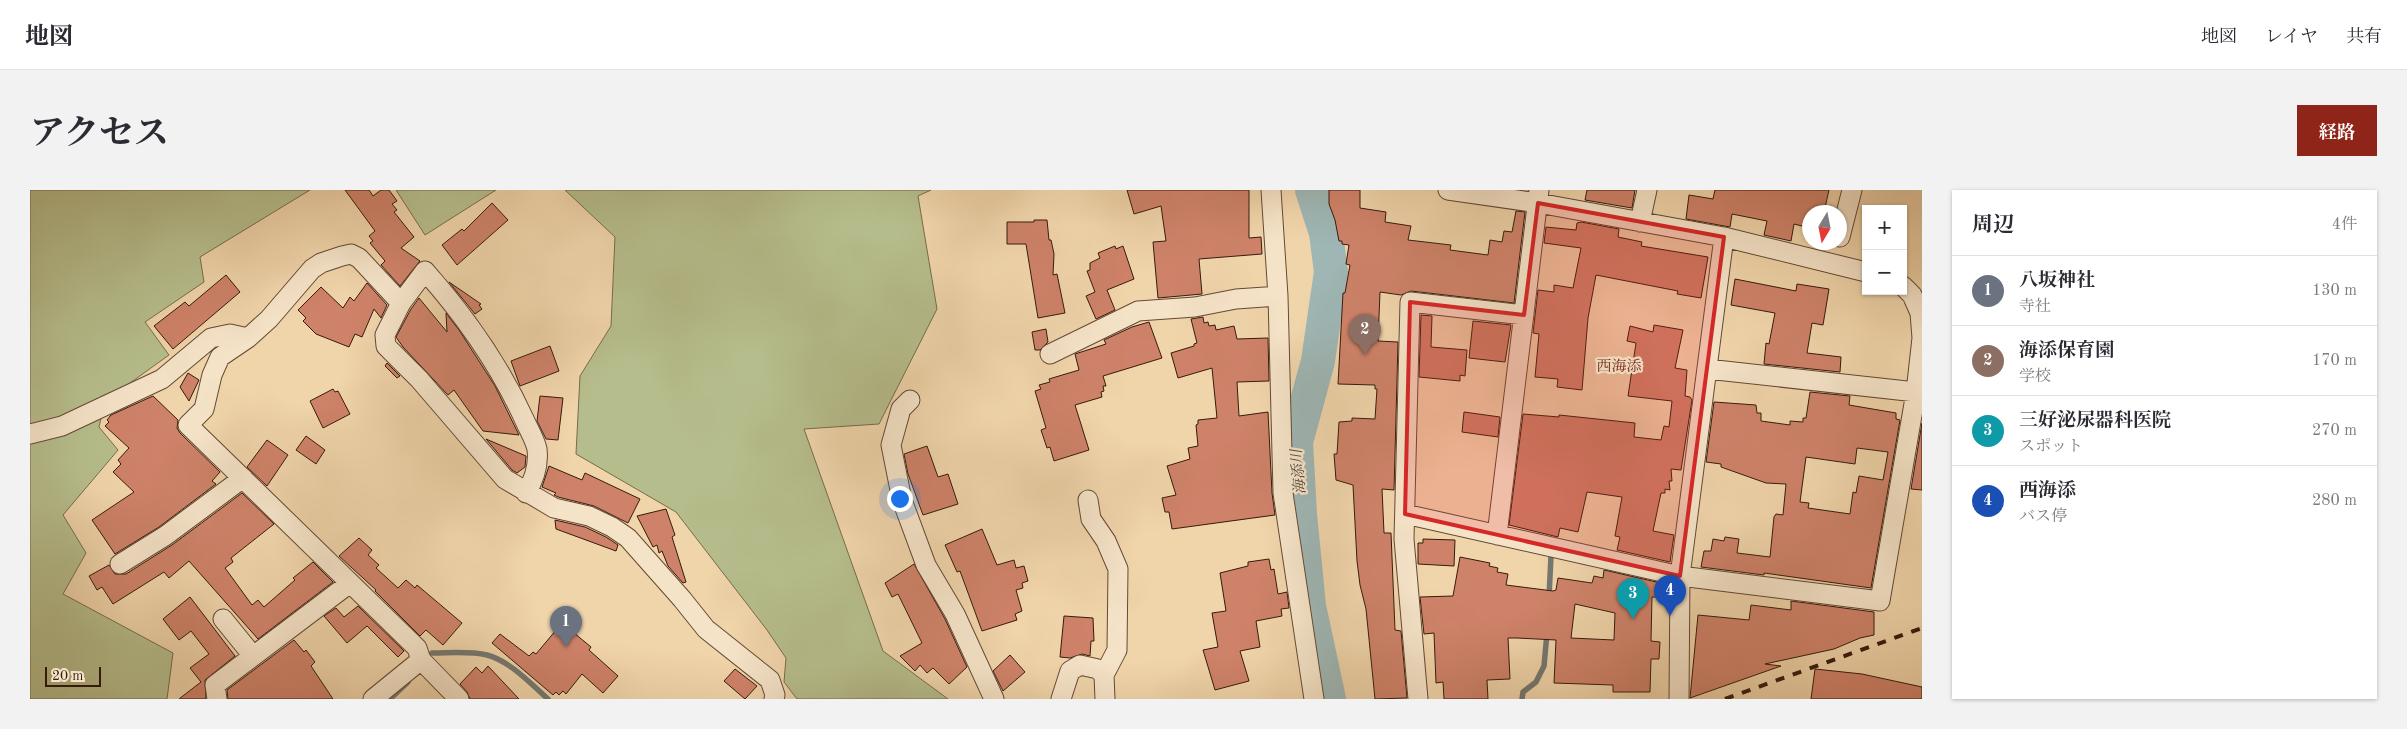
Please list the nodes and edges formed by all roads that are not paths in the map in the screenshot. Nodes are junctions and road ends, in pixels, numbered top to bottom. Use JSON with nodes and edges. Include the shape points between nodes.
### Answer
{"nodes":[{"id":1,"x":1271,"y":190,"type":"edge"},
{"id":2,"x":1448,"y":190,"type":"edge"},
{"id":3,"x":1647,"y":190,"type":"edge"},
{"id":4,"x":1852,"y":190,"type":"edge"},
{"id":5,"x":1539,"y":197,"type":"edge"},
{"id":6,"x":1847,"y":210,"type":"edge"},
{"id":7,"x":1640,"y":222,"type":"junction"},
{"id":8,"x":1724,"y":237,"type":"junction"},
{"id":9,"x":1836,"y":250,"type":"edge"},
{"id":10,"x":1832,"y":264,"type":"junction"},
{"id":11,"x":1862,"y":271,"type":"edge"},
{"id":12,"x":1907,"y":290,"type":"edge"},
{"id":13,"x":1278,"y":296,"type":"junction"},
{"id":14,"x":401,"y":302,"type":"junction"},
{"id":15,"x":1524,"y":315,"type":"junction"},
{"id":16,"x":248,"y":338,"type":"junction"},
{"id":17,"x":1050,"y":354,"type":"dead end"},
{"id":18,"x":1707,"y":369,"type":"junction"},
{"id":19,"x":1916,"y":392,"type":"junction"},
{"id":20,"x":910,"y":400,"type":"dead end"},
{"id":21,"x":30,"y":434,"type":"edge"},
{"id":22,"x":243,"y":478,"type":"junction"},
{"id":23,"x":526,"y":493,"type":"junction"},
{"id":24,"x":1088,"y":500,"type":"dead end"},
{"id":25,"x":1405,"y":514,"type":"junction"},
{"id":26,"x":1497,"y":535,"type":"junction"},
{"id":27,"x":120,"y":564,"type":"dead end"},
{"id":28,"x":1680,"y":576,"type":"junction"},
{"id":29,"x":350,"y":583,"type":"junction"},
{"id":30,"x":223,"y":619,"type":"dead end"},
{"id":31,"x":253,"y":656,"type":"junction"},
{"id":32,"x":421,"y":660,"type":"junction"},
{"id":33,"x":1104,"y":675,"type":"junction"},
{"id":34,"x":217,"y":699,"type":"edge"},
{"id":35,"x":373,"y":699,"type":"edge"},
{"id":36,"x":459,"y":699,"type":"edge"},
{"id":37,"x":774,"y":699,"type":"edge"},
{"id":38,"x":994,"y":699,"type":"edge"},
{"id":39,"x":1060,"y":699,"type":"edge"},
{"id":40,"x":1105,"y":699,"type":"edge"},
{"id":41,"x":1314,"y":699,"type":"edge"},
{"id":42,"x":1418,"y":699,"type":"edge"},
{"id":43,"x":1679,"y":699,"type":"edge"}],
"edges":[{"from":1,"to":13,"type":"street"},
{"from":2,"to":5,"type":"street"},
{"from":3,"to":7,"type":"street"},
{"from":4,"to":6,"type":"street"},
{"from":5,"to":7,"type":"street"},
{"from":5,"to":15,"type":"street"},
{"from":7,"to":8,"type":"street"},
{"from":8,"to":10,"type":"street"},
{"from":8,"to":18,"type":"street"},
{"from":9,"to":10,"type":"street"},
{"from":10,"to":11,"type":"street"},
{"from":12,"to":19,"type":"street","via":[[1920,313],[1922,338]]},
{"from":13,"to":17,"type":"street","via":[[1138,311]]},
{"from":13,"to":41,"type":"street","via":[[1283,493]]},
{"from":14,"to":16,"type":"street","via":[[359,258],[351,254],[342,256],[312,269],[287,300]]},
{"from":14,"to":23,"type":"street","via":[[385,335],[386,346],[420,380],[505,479]]},
{"from":14,"to":23,"type":"street","via":[[424,271],[495,361],[537,448],[537,464]]},
{"from":15,"to":25,"type":"street","via":[[1410,302]]},
{"from":15,"to":26,"type":"street"},
{"from":16,"to":21,"type":"street","via":[[230,334],[211,338],[162,379],[62,426]]},
{"from":16,"to":22,"type":"street","via":[[220,356],[204,410],[188,425]]},
{"from":18,"to":19,"type":"street"},
{"from":18,"to":28,"type":"street"},
{"from":19,"to":28,"type":"street","via":[[1880,601]]},
{"from":20,"to":38,"type":"street","via":[[901,409],[891,445],[902,500],[926,565],[954,614]]},
{"from":22,"to":27,"type":"street","via":[[165,536]]},
{"from":22,"to":29,"type":"street"},
{"from":23,"to":37,"type":"street","via":[[554,508],[589,516],[628,538],[706,629],[770,680]]},
{"from":24,"to":33,"type":"street","via":[[1091,519],[1106,540],[1118,569],[1118,650]]},
{"from":25,"to":26,"type":"street"},
{"from":25,"to":42,"type":"street","via":[[1404,539]]},
{"from":26,"to":28,"type":"street"},
{"from":28,"to":43,"type":"street"},
{"from":29,"to":31,"type":"street"},
{"from":29,"to":32,"type":"street","via":[[417,648]]},
{"from":30,"to":31,"type":"street"},
{"from":31,"to":34,"type":"street","via":[[214,685]]},
{"from":32,"to":35,"type":"street"},
{"from":32,"to":36,"type":"street"},
{"from":33,"to":39,"type":"street","via":[[1098,669],[1080,665],[1070,671]]},
{"from":33,"to":40,"type":"street"}]}
